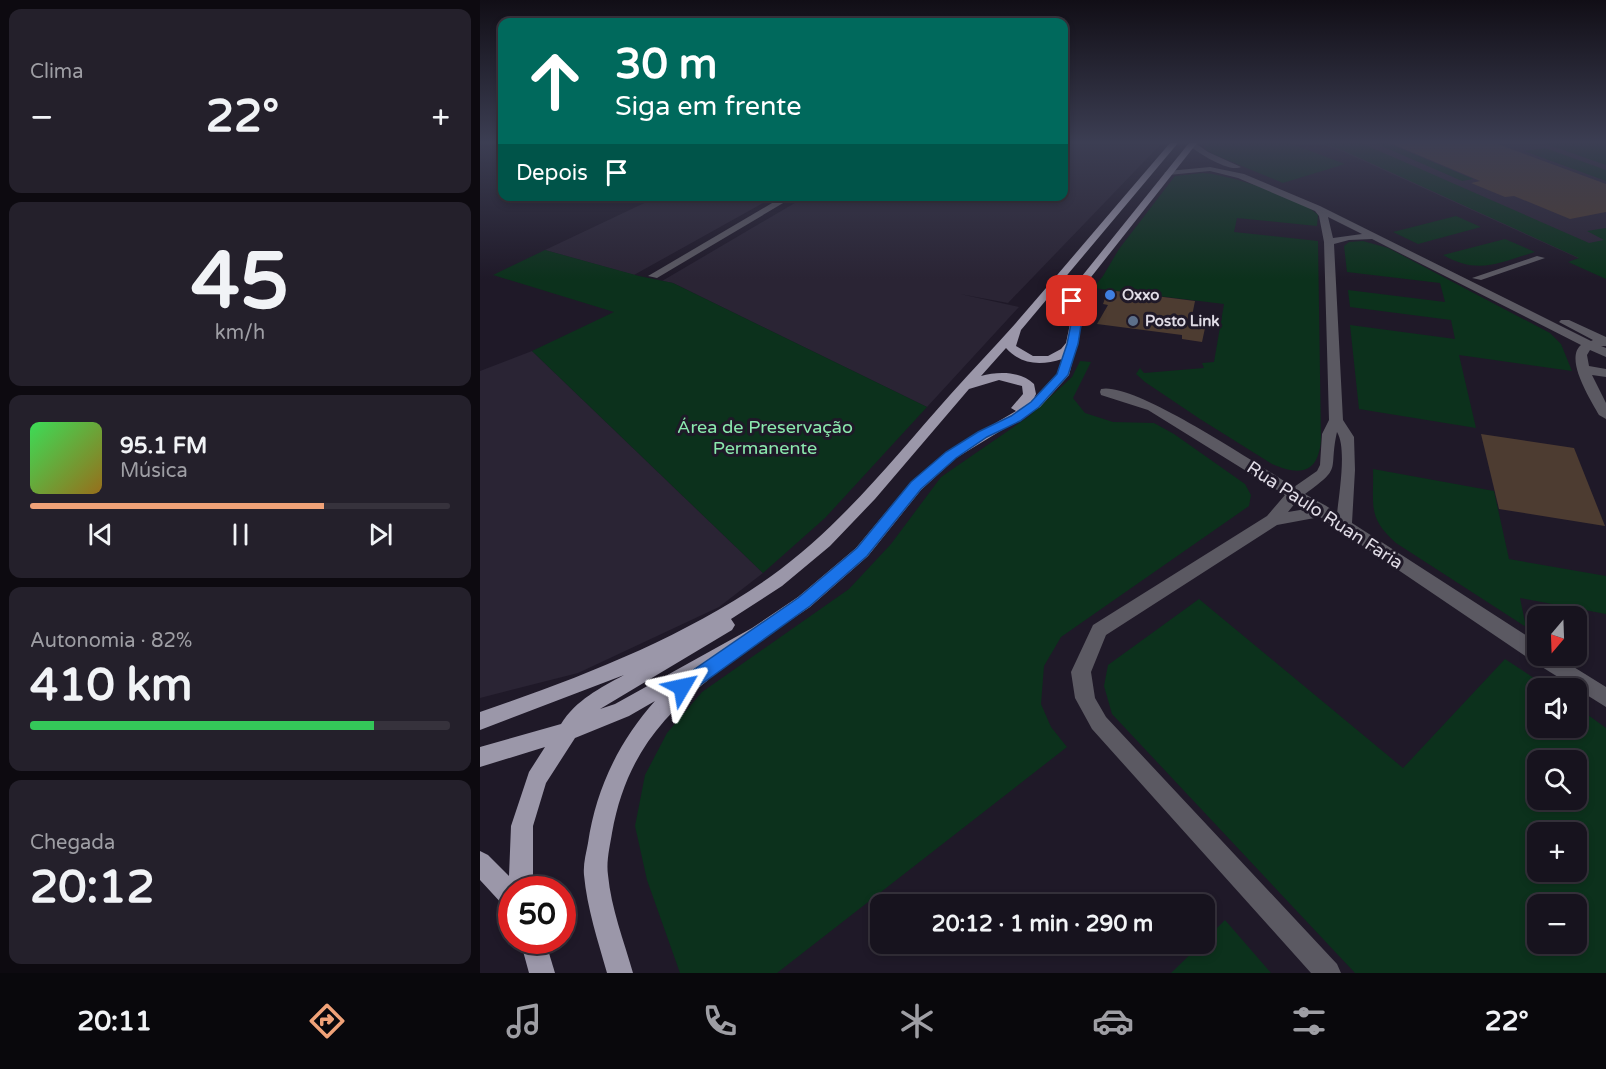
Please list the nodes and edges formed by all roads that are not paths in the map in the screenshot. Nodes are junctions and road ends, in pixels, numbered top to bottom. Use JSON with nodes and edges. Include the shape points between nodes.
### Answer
{"nodes":[{"id":1,"x":1135,"y":188,"type":"edge"},
{"id":2,"x":1156,"y":188,"type":"edge"},
{"id":3,"x":1270,"y":188,"type":"edge"},
{"id":4,"x":1284,"y":188,"type":"edge"},
{"id":5,"x":782,"y":201,"type":"edge"},
{"id":6,"x":1342,"y":214,"type":"junction"},
{"id":7,"x":1326,"y":216,"type":"junction"},
{"id":8,"x":1383,"y":240,"type":"junction"},
{"id":9,"x":1329,"y":242,"type":"junction"},
{"id":10,"x":1540,"y":258,"type":"dead end"},
{"id":11,"x":653,"y":276,"type":"dead end"},
{"id":12,"x":1477,"y":278,"type":"junction"},
{"id":13,"x":1017,"y":328,"type":"junction"},
{"id":14,"x":1606,"y":343,"type":"edge"},
{"id":15,"x":1072,"y":344,"type":"junction"},
{"id":16,"x":1587,"y":345,"type":"junction"},
{"id":17,"x":1606,"y":353,"type":"edge"},
{"id":18,"x":1585,"y":374,"type":"junction"},
{"id":19,"x":1606,"y":374,"type":"edge"},
{"id":20,"x":1106,"y":392,"type":"dead end"},
{"id":21,"x":955,"y":397,"type":"junction"},
{"id":22,"x":1606,"y":416,"type":"edge"},
{"id":23,"x":1336,"y":420,"type":"junction"},
{"id":24,"x":983,"y":435,"type":"junction"},
{"id":25,"x":1294,"y":494,"type":"junction"},
{"id":26,"x":1347,"y":497,"type":"junction"},
{"id":27,"x":1323,"y":512,"type":"junction"},
{"id":28,"x":1273,"y":520,"type":"junction"},
{"id":29,"x":1344,"y":526,"type":"junction"},
{"id":30,"x":799,"y":563,"type":"junction"},
{"id":31,"x":758,"y":633,"type":"junction"},
{"id":32,"x":1527,"y":646,"type":"edge"},
{"id":33,"x":1556,"y":666,"type":"edge"},
{"id":34,"x":1606,"y":698,"type":"edge"},
{"id":35,"x":480,"y":721,"type":"edge"},
{"id":36,"x":565,"y":732,"type":"junction"},
{"id":37,"x":480,"y":757,"type":"edge"},
{"id":38,"x":480,"y":863,"type":"edge"},
{"id":39,"x":521,"y":876,"type":"edge"},
{"id":40,"x":498,"y":882,"type":"edge"},
{"id":41,"x":536,"y":954,"type":"edge"},
{"id":42,"x":542,"y":973,"type":"edge"},
{"id":43,"x":620,"y":973,"type":"edge"},
{"id":44,"x":1328,"y":973,"type":"edge"}],
"edges":[{"from":1,"to":13,"type":"main road"},
{"from":2,"to":15,"type":"main road","via":[[1079,286],[1072,301],[1077,319]]},
{"from":3,"to":7,"type":"street","via":[[1317,208]]},
{"from":4,"to":6,"type":"street"},
{"from":5,"to":11,"type":"street"},
{"from":6,"to":7,"type":"street","via":[[1333,210]]},
{"from":6,"to":8,"type":"street"},
{"from":6,"to":9,"type":"street"},
{"from":6,"to":12,"type":"street"},
{"from":7,"to":9,"type":"street"},
{"from":8,"to":9,"type":"street","via":[[1356,236]]},
{"from":8,"to":16,"type":"street"},
{"from":9,"to":23,"type":"street"},
{"from":10,"to":12,"type":"street"},
{"from":12,"to":14,"type":"street"},
{"from":13,"to":15,"type":"main road","via":[[1010,346],[1028,358],[1055,359]]},
{"from":13,"to":21,"type":"main road"},
{"from":14,"to":16,"type":"street"},
{"from":15,"to":24,"type":"main road","via":[[1063,375],[1035,404]]},
{"from":16,"to":17,"type":"street"},
{"from":16,"to":18,"type":"street","via":[[1580,357]]},
{"from":18,"to":19,"type":"street","via":[[1589,370]]},
{"from":18,"to":22,"type":"street"},
{"from":20,"to":25,"type":"street","name":"Rua Paulo Ruan Faria","via":[[1153,407]]},
{"from":21,"to":24,"type":"main road","via":[[981,378],[995,375],[1012,376],[1028,384],[1030,394],[1024,401]]},
{"from":21,"to":30,"type":"main road","via":[[834,532]]},
{"from":23,"to":25,"type":"street","via":[[1329,434],[1323,474]]},
{"from":23,"to":26,"type":"street","via":[[1347,437]]},
{"from":24,"to":31,"type":"main road","via":[[951,455],[916,486],[862,552],[804,602]]},
{"from":25,"to":27,"type":"street","name":"Rua Paulo Ruan Faria"},
{"from":25,"to":28,"type":"street"},
{"from":26,"to":27,"type":"street"},
{"from":26,"to":29,"type":"street"},
{"from":27,"to":28,"type":"street"},
{"from":27,"to":29,"type":"street","name":"Rua Paulo Ruan Faria"},
{"from":28,"to":44,"type":"street","via":[[1099,630],[1081,672],[1085,698],[1100,723]]},
{"from":29,"to":32,"type":"street","name":"Rua Paulo Ruan Faria"},
{"from":30,"to":35,"type":"main road","via":[[712,623],[642,660],[580,687]]},
{"from":30,"to":36,"type":"main road","via":[[754,605],[707,638],[597,700]]},
{"from":31,"to":36,"type":"main road","via":[[622,710]]},
{"from":31,"to":43,"type":"main road","via":[[664,704],[619,768],[604,812],[596,873]]},
{"from":33,"to":34,"type":"street"},
{"from":36,"to":37,"type":"main road"},
{"from":36,"to":39,"type":"main road","via":[[537,779],[522,826]]},
{"from":38,"to":40,"type":"main road"},
{"from":41,"to":42,"type":"main road"}]}
